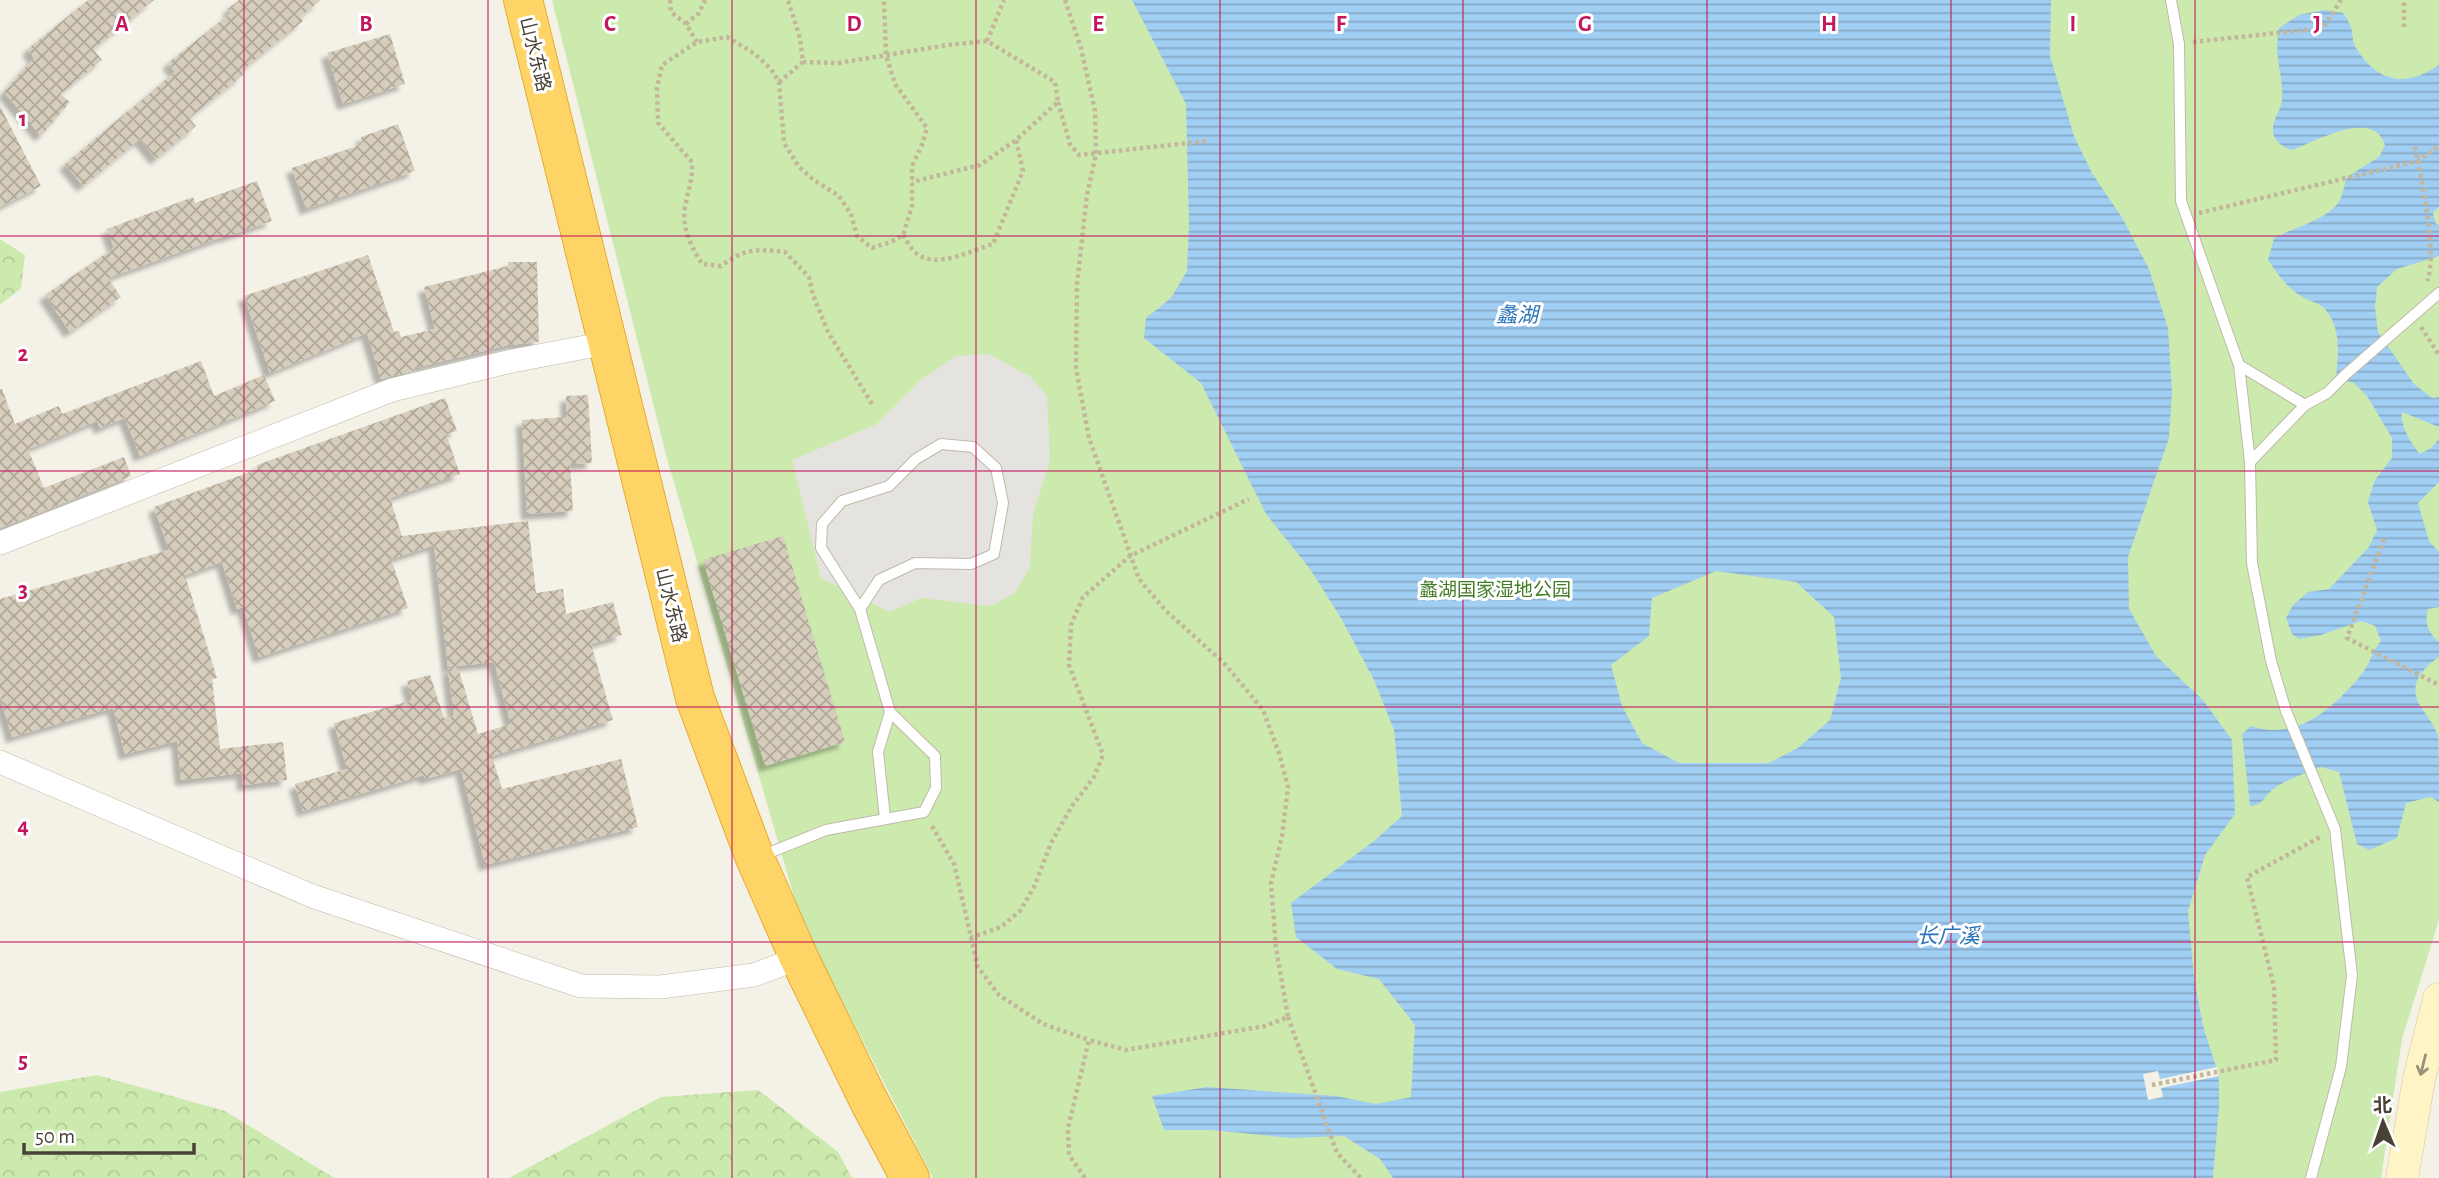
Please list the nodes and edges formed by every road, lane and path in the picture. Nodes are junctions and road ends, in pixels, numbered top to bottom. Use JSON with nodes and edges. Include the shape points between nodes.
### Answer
{"nodes":[{"id":1,"x":523,"y":0,"type":"edge"},
{"id":2,"x":670,"y":0,"type":"edge"},
{"id":3,"x":705,"y":0,"type":"edge"},
{"id":4,"x":788,"y":0,"type":"edge"},
{"id":5,"x":884,"y":0,"type":"edge"},
{"id":6,"x":1004,"y":0,"type":"edge"},
{"id":7,"x":1065,"y":0,"type":"edge"},
{"id":8,"x":2171,"y":0,"type":"edge"},
{"id":9,"x":2341,"y":0,"type":"edge"},
{"id":10,"x":2404,"y":0,"type":"edge"},
{"id":11,"x":686,"y":24,"type":"junction"},
{"id":12,"x":2404,"y":27,"type":"dead end"},
{"id":13,"x":987,"y":41,"type":"junction"},
{"id":14,"x":697,"y":42,"type":"junction"},
{"id":15,"x":2179,"y":44,"type":"junction"},
{"id":16,"x":886,"y":55,"type":"junction"},
{"id":17,"x":803,"y":62,"type":"junction"},
{"id":18,"x":779,"y":82,"type":"junction"},
{"id":19,"x":1058,"y":102,"type":"junction"},
{"id":20,"x":1016,"y":140,"type":"junction"},
{"id":21,"x":1207,"y":141,"type":"dead end"},
{"id":22,"x":2439,"y":146,"type":"edge"},
{"id":23,"x":2415,"y":147,"type":"dead end"},
{"id":24,"x":1096,"y":154,"type":"junction"},
{"id":25,"x":2418,"y":162,"type":"junction"},
{"id":26,"x":912,"y":182,"type":"junction"},
{"id":27,"x":2184,"y":216,"type":"junction"},
{"id":28,"x":903,"y":235,"type":"junction"},
{"id":29,"x":2430,"y":274,"type":"dead end"},
{"id":30,"x":2439,"y":293,"type":"edge"},
{"id":31,"x":607,"y":343,"type":"junction"},
{"id":32,"x":2239,"y":365,"type":"junction"},
{"id":33,"x":872,"y":404,"type":"dead end"},
{"id":34,"x":2305,"y":405,"type":"junction"},
{"id":35,"x":2250,"y":462,"type":"junction"},
{"id":36,"x":1249,"y":499,"type":"dead end"},
{"id":37,"x":2384,"y":539,"type":"dead end"},
{"id":38,"x":0,"y":543,"type":"edge"},
{"id":39,"x":1130,"y":556,"type":"junction"},
{"id":40,"x":860,"y":609,"type":"junction"},
{"id":41,"x":2439,"y":685,"type":"edge"},
{"id":42,"x":890,"y":712,"type":"junction"},
{"id":43,"x":0,"y":762,"type":"edge"},
{"id":44,"x":924,"y":812,"type":"junction"},
{"id":45,"x":885,"y":818,"type":"junction"},
{"id":46,"x":2335,"y":829,"type":"junction"},
{"id":47,"x":755,"y":858,"type":"junction"},
{"id":48,"x":970,"y":938,"type":"junction"},
{"id":49,"x":799,"y":958,"type":"junction"},
{"id":50,"x":2439,"y":999,"type":"edge"},
{"id":51,"x":1287,"y":1017,"type":"junction"},
{"id":52,"x":1089,"y":1040,"type":"junction"},
{"id":53,"x":2152,"y":1084,"type":"dead end"},
{"id":54,"x":910,"y":1178,"type":"edge"},
{"id":55,"x":1084,"y":1178,"type":"edge"},
{"id":56,"x":1361,"y":1178,"type":"edge"},
{"id":57,"x":2311,"y":1178,"type":"edge"},
{"id":58,"x":2402,"y":1178,"type":"edge"}],
"edges":[{"from":1,"to":31,"type":"highway","name":"山水东路"},
{"from":2,"to":11,"type":"path","via":[[671,12]]},
{"from":3,"to":11,"type":"path"},
{"from":4,"to":17,"type":"path"},
{"from":5,"to":16,"type":"path"},
{"from":6,"to":13,"type":"path"},
{"from":7,"to":24,"type":"path","via":[[1082,48],[1095,111]]},
{"from":8,"to":15,"type":"lane"},
{"from":9,"to":15,"type":"path","via":[[2323,28]]},
{"from":10,"to":12,"type":"path"},
{"from":11,"to":14,"type":"path"},
{"from":13,"to":16,"type":"path"},
{"from":13,"to":19,"type":"path","via":[[1055,82]]},
{"from":14,"to":18,"type":"path","via":[[727,37],[755,54]]},
{"from":14,"to":33,"type":"path","via":[[662,65],[657,88],[658,123],[692,162],[693,179],[684,210],[689,244],[702,264],[721,267],[756,249],[785,252],[809,277],[828,332]]},
{"from":15,"to":27,"type":"lane","via":[[2180,201]]},
{"from":16,"to":17,"type":"path","via":[[838,63]]},
{"from":16,"to":26,"type":"path","via":[[895,84],[926,128],[912,166]]},
{"from":17,"to":18,"type":"path"},
{"from":18,"to":28,"type":"path","via":[[784,143],[799,167],[838,195],[851,214],[857,236],[872,248]]},
{"from":19,"to":20,"type":"path"},
{"from":19,"to":24,"type":"path","via":[[1070,144],[1079,155]]},
{"from":20,"to":26,"type":"path","via":[[980,165]]},
{"from":20,"to":28,"type":"path","via":[[1023,171],[993,244],[944,259],[925,259]]},
{"from":21,"to":24,"type":"path"},
{"from":22,"to":25,"type":"path"},
{"from":23,"to":25,"type":"path"},
{"from":24,"to":39,"type":"path","via":[[1077,284],[1076,368],[1088,438]]},
{"from":25,"to":27,"type":"path"},
{"from":25,"to":29,"type":"path","via":[[2430,240]]},
{"from":26,"to":28,"type":"path","via":[[912,206]]},
{"from":27,"to":32,"type":"lane"},
{"from":30,"to":34,"type":"lane","via":[[2328,393]]},
{"from":31,"to":38,"type":"street","via":[[392,390]]},
{"from":31,"to":47,"type":"highway","name":"山水东路","via":[[695,698]]},
{"from":32,"to":34,"type":"lane"},
{"from":32,"to":35,"type":"lane"},
{"from":34,"to":35,"type":"lane"},
{"from":35,"to":46,"type":"lane","via":[[2252,563],[2271,661],[2286,711]]},
{"from":36,"to":39,"type":"path"},
{"from":37,"to":41,"type":"path","via":[[2347,638]]},
{"from":39,"to":48,"type":"path","via":[[1083,597],[1071,625],[1069,666],[1103,755],[1094,777],[1051,843],[1020,911],[1001,928]]},
{"from":39,"to":51,"type":"path","via":[[1139,579],[1224,663],[1263,710],[1279,752],[1288,787],[1271,883]]},
{"from":40,"to":40,"type":"lane","via":[[878,580],[915,563],[971,564],[994,554],[1003,503],[996,468],[973,447],[941,444],[916,459],[889,486],[842,501],[822,524],[821,548]]},
{"from":40,"to":42,"type":"lane"},
{"from":42,"to":44,"type":"lane","via":[[935,756],[936,788]]},
{"from":42,"to":45,"type":"lane","via":[[878,752]]},
{"from":43,"to":49,"type":"street","via":[[312,896],[581,986],[660,987],[701,982],[754,975]]},
{"from":44,"to":45,"type":"lane"},
{"from":44,"to":48,"type":"path","via":[[954,864]]},
{"from":45,"to":47,"type":"lane","via":[[826,830]]},
{"from":46,"to":53,"type":"path","via":[[2247,877],[2274,987],[2276,1060]]},
{"from":46,"to":57,"type":"lane","via":[[2352,975],[2341,1067]]},
{"from":47,"to":49,"type":"highway","name":"山水东路"},
{"from":48,"to":52,"type":"path","via":[[978,967],[999,995],[1043,1024]]},
{"from":49,"to":54,"type":"highway","name":"山水东路"},
{"from":50,"to":58,"type":"main road","one_way":true},
{"from":51,"to":52,"type":"path","via":[[1265,1026],[1126,1050]]},
{"from":51,"to":56,"type":"path","via":[[1337,1153]]},
{"from":52,"to":55,"type":"path","via":[[1068,1128],[1069,1155]]}]}
